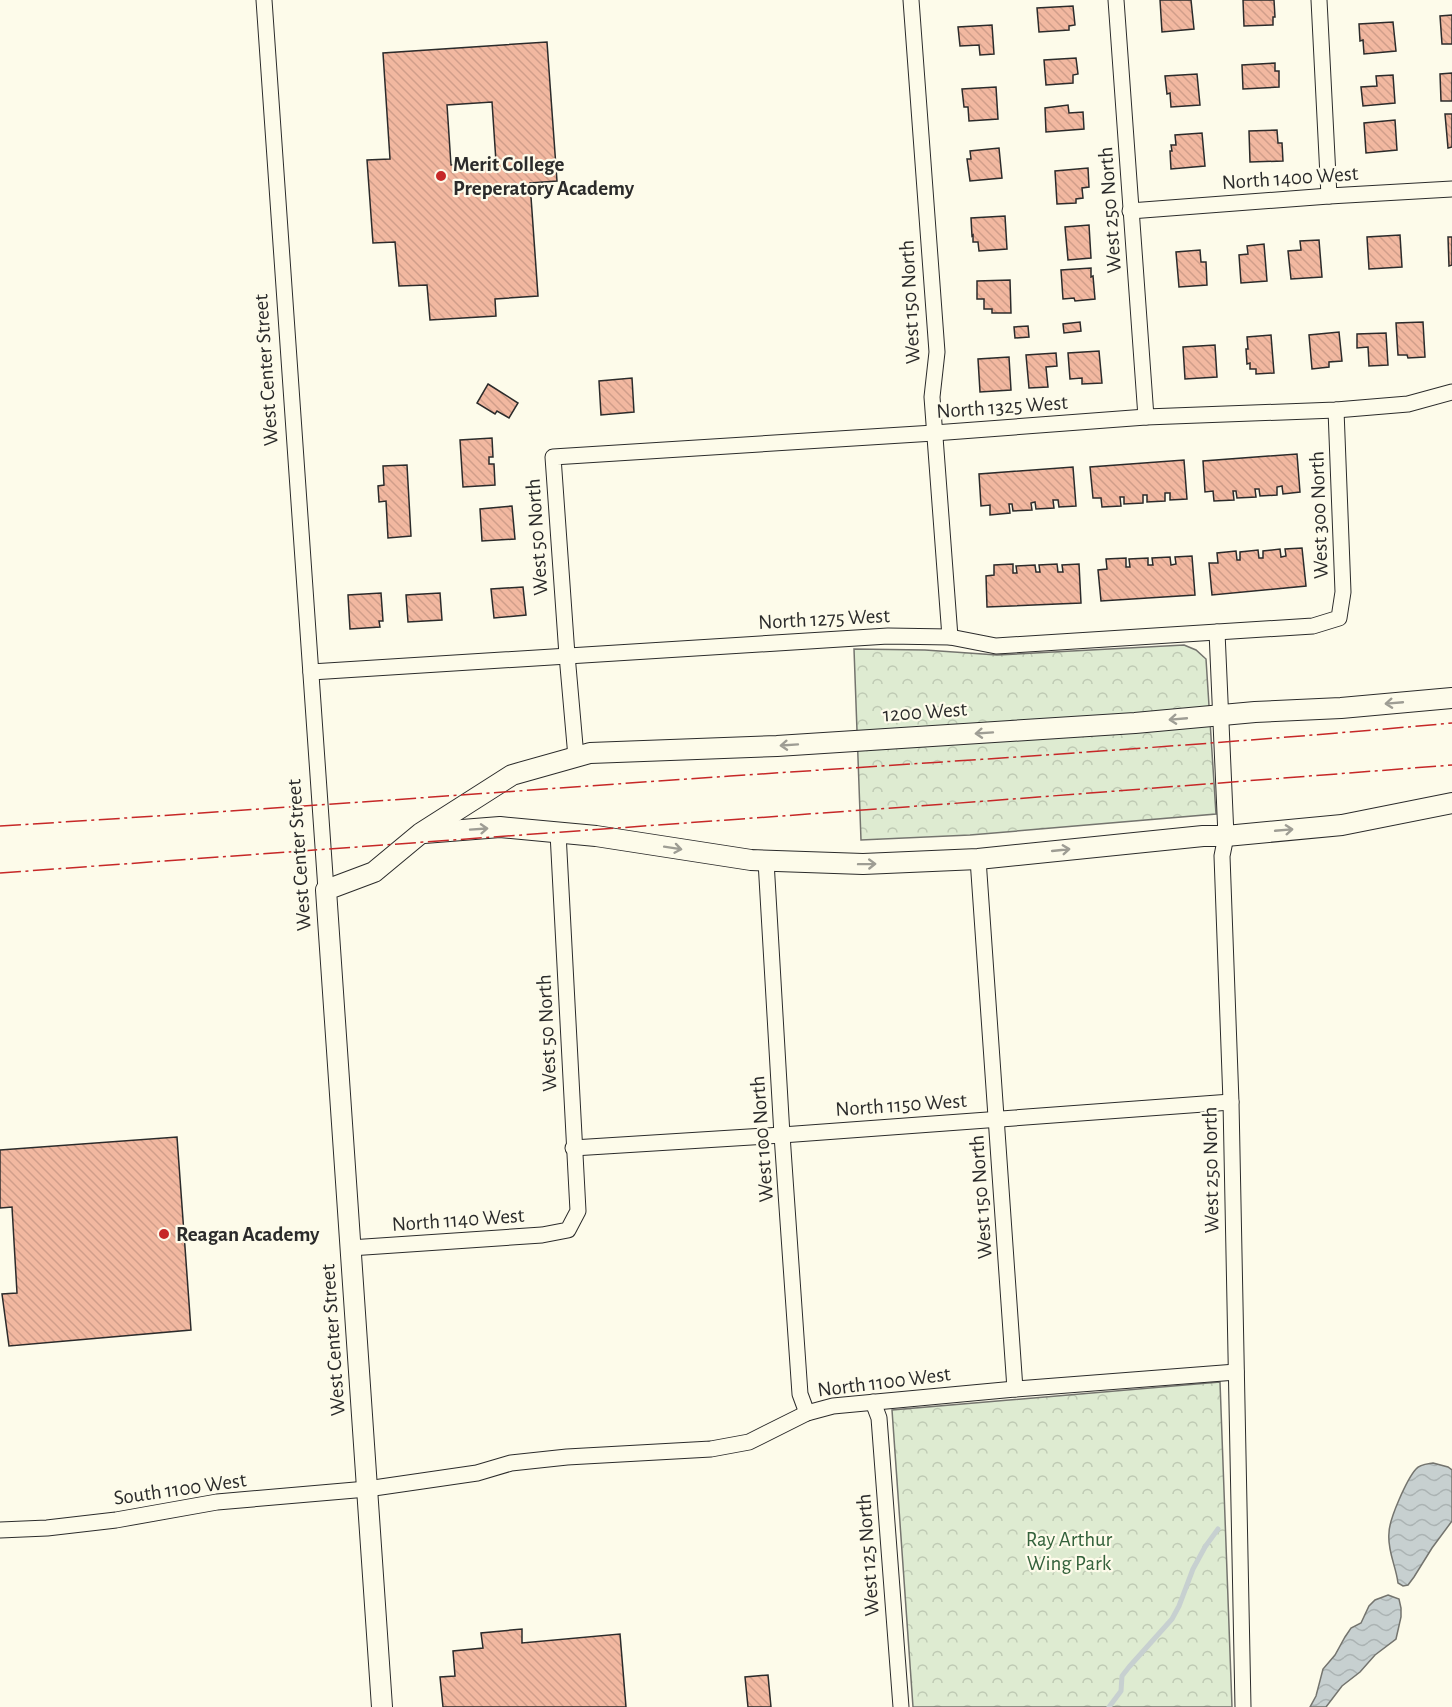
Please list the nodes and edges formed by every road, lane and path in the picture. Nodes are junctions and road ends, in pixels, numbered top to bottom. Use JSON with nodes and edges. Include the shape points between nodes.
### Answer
{"nodes":[{"id":1,"x":264,"y":0,"type":"edge"},
{"id":2,"x":911,"y":0,"type":"edge"},
{"id":3,"x":1116,"y":0,"type":"edge"},
{"id":4,"x":1319,"y":0,"type":"edge"},
{"id":5,"x":1452,"y":189,"type":"edge"},
{"id":6,"x":1329,"y":196,"type":"junction"},
{"id":7,"x":1130,"y":211,"type":"junction"},
{"id":8,"x":1452,"y":392,"type":"edge"},
{"id":9,"x":1336,"y":410,"type":"junction"},
{"id":10,"x":1146,"y":417,"type":"junction"},
{"id":11,"x":934,"y":433,"type":"junction"},
{"id":12,"x":553,"y":457,"type":"joint"},
{"id":13,"x":1339,"y":618,"type":"joint"},
{"id":14,"x":1217,"y":632,"type":"junction"},
{"id":15,"x":950,"y":638,"type":"junction"},
{"id":16,"x":567,"y":655,"type":"junction"},
{"id":17,"x":311,"y":672,"type":"junction"},
{"id":18,"x":1452,"y":698,"type":"edge"},
{"id":19,"x":1220,"y":715,"type":"junction"},
{"id":20,"x":576,"y":757,"type":"junction"},
{"id":21,"x":1452,"y":803,"type":"edge"},
{"id":22,"x":558,"y":832,"type":"junction"},
{"id":23,"x":421,"y":833,"type":"junction"},
{"id":24,"x":1226,"y":836,"type":"junction"},
{"id":25,"x":978,"y":859,"type":"junction"},
{"id":26,"x":766,"y":861,"type":"junction"},
{"id":27,"x":326,"y":890,"type":"junction"},
{"id":28,"x":1231,"y":1102,"type":"junction"},
{"id":29,"x":996,"y":1119,"type":"junction"},
{"id":30,"x":782,"y":1135,"type":"junction"},
{"id":31,"x":573,"y":1148,"type":"junction"},
{"id":32,"x":568,"y":1230,"type":"joint"},
{"id":33,"x":350,"y":1248,"type":"junction"},
{"id":34,"x":1236,"y":1372,"type":"junction"},
{"id":35,"x":1015,"y":1389,"type":"junction"},
{"id":36,"x":873,"y":1402,"type":"junction"},
{"id":37,"x":807,"y":1413,"type":"junction"},
{"id":38,"x":367,"y":1489,"type":"junction"},
{"id":39,"x":0,"y":1530,"type":"edge"},
{"id":40,"x":382,"y":1707,"type":"edge"},
{"id":41,"x":900,"y":1707,"type":"edge"},
{"id":42,"x":1243,"y":1707,"type":"edge"}],
"edges":[{"from":1,"to":17,"type":"street","name":"West Center Street"},
{"from":2,"to":11,"type":"street","name":"West 150 North","via":[[937,352],[932,397]]},
{"from":3,"to":7,"type":"street","name":"West 250 North"},
{"from":4,"to":6,"type":"street"},
{"from":5,"to":6,"type":"street","name":"North 1400 West"},
{"from":6,"to":7,"type":"street","name":"North 1400 West"},
{"from":7,"to":10,"type":"street","name":"West 250 North"},
{"from":8,"to":9,"type":"street","name":"North 1325 West","via":[[1408,404]]},
{"from":9,"to":10,"type":"street","name":"North 1325 West"},
{"from":9,"to":13,"type":"street","name":"West 300 North","via":[[1343,592]]},
{"from":10,"to":11,"type":"street","name":"North 1325 West"},
{"from":11,"to":12,"type":"street","name":"North 1325 West"},
{"from":11,"to":15,"type":"street","name":"West 150 North"},
{"from":12,"to":16,"type":"street","name":"West 50 North"},
{"from":13,"to":14,"type":"street","name":"North 1275 West","via":[[1313,626]]},
{"from":14,"to":15,"type":"street","name":"North 1275 West","via":[[996,646]]},
{"from":14,"to":19,"type":"street","name":"West 250 North"},
{"from":15,"to":16,"type":"street","name":"North 1275 West","via":[[888,636]]},
{"from":16,"to":17,"type":"street","name":"North 1275 West"},
{"from":16,"to":20,"type":"street","name":"West 50 North"},
{"from":17,"to":27,"type":"street","name":"West Center Street"},
{"from":18,"to":19,"type":"street","name":"1200 West","one_way":true},
{"from":19,"to":20,"type":"street","name":"1200 West","one_way":true,"via":[[777,746],[590,753]]},
{"from":19,"to":24,"type":"street","name":"West 250 North"},
{"from":20,"to":23,"type":"street","name":"1200 West","via":[[512,775]]},
{"from":24,"to":21,"type":"street","one_way":true,"via":[[1342,825]]},
{"from":23,"to":22,"type":"street","one_way":true,"via":[[500,827]]},
{"from":22,"to":26,"type":"street","one_way":true},
{"from":22,"to":31,"type":"street","name":"West 50 North"},
{"from":23,"to":27,"type":"street","name":"1200 West","via":[[374,872]]},
{"from":25,"to":24,"type":"street","one_way":true},
{"from":24,"to":28,"type":"street","name":"West 250 North","via":[[1222,856]]},
{"from":26,"to":25,"type":"street","one_way":true,"via":[[863,864]]},
{"from":25,"to":29,"type":"street","name":"West 150 North"},
{"from":26,"to":30,"type":"street","name":"West 100 North"},
{"from":27,"to":33,"type":"street","name":"West Center Street"},
{"from":28,"to":29,"type":"street","name":"North 1150 West"},
{"from":28,"to":34,"type":"street","name":"West 250 North"},
{"from":29,"to":30,"type":"street","name":"North 1150 West"},
{"from":29,"to":35,"type":"street","name":"West 150 North"},
{"from":30,"to":31,"type":"street","name":"North 1150 West"},
{"from":30,"to":37,"type":"street","name":"West 100 North","via":[[800,1394]]},
{"from":31,"to":32,"type":"street","name":"West 50 North","via":[[578,1210]]},
{"from":32,"to":33,"type":"street","name":"North 1140 West"},
{"from":33,"to":38,"type":"street","name":"West Center Street"},
{"from":34,"to":35,"type":"street","name":"North 1100 West"},
{"from":34,"to":42,"type":"street","name":"West 250 North"},
{"from":35,"to":36,"type":"street","name":"North 1100 West"},
{"from":36,"to":37,"type":"street","name":"North 1100 West"},
{"from":36,"to":41,"type":"street","name":"West 125 North","via":[[879,1419]]},
{"from":37,"to":38,"type":"street","name":"North 1100 West","via":[[749,1442],[711,1449],[511,1463],[477,1473]]},
{"from":38,"to":39,"type":"street","name":"South 1100 West","via":[[217,1502],[116,1520]]},
{"from":38,"to":40,"type":"street","name":"West Center Street"}]}
